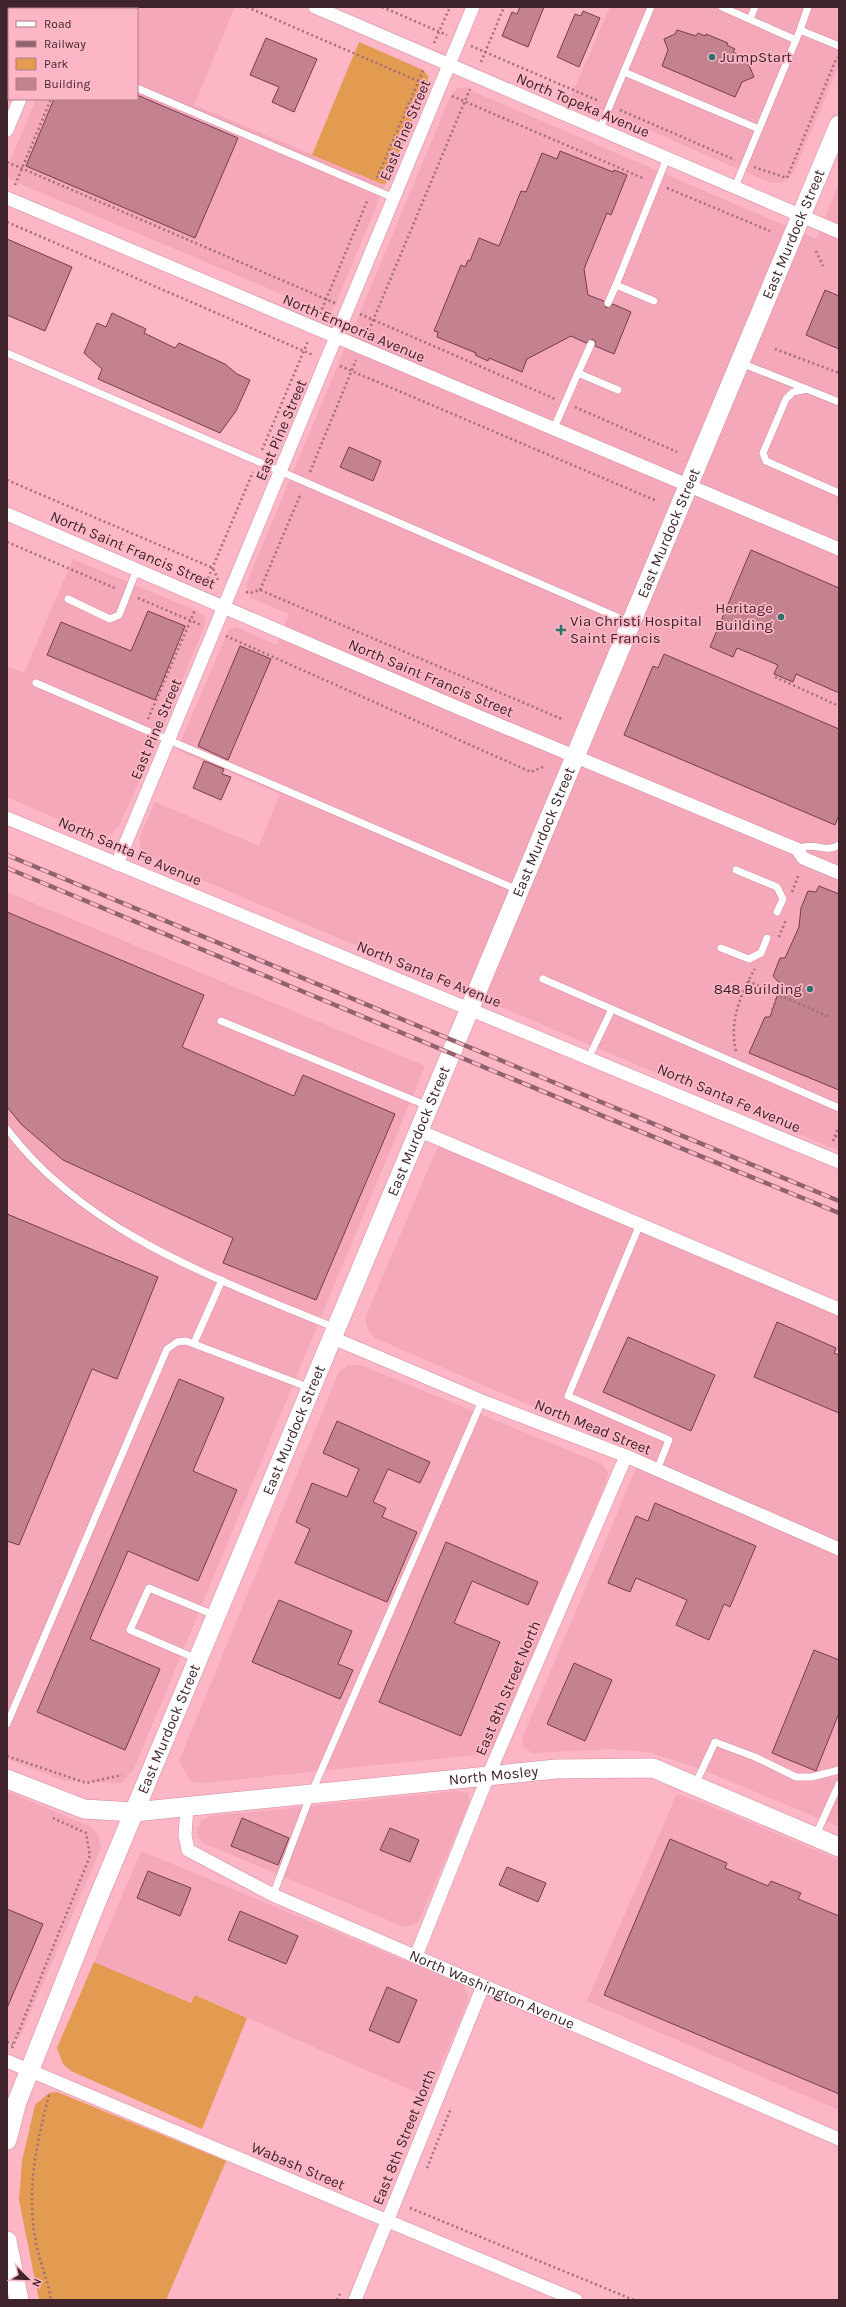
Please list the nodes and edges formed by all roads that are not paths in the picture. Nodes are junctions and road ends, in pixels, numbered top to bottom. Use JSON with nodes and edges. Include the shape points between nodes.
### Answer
{"nodes":[{"id":1,"x":315,"y":7,"type":"edge"},
{"id":2,"x":473,"y":7,"type":"edge"},
{"id":3,"x":651,"y":7,"type":"edge"},
{"id":4,"x":723,"y":7,"type":"edge"},
{"id":5,"x":755,"y":7,"type":"edge"},
{"id":6,"x":808,"y":7,"type":"edge"},
{"id":7,"x":750,"y":19,"type":"junction"},
{"id":8,"x":800,"y":30,"type":"junction"},
{"id":9,"x":796,"y":40,"type":"junction"},
{"id":10,"x":839,"y":46,"type":"edge"},
{"id":11,"x":450,"y":64,"type":"junction"},
{"id":12,"x":624,"y":72,"type":"junction"},
{"id":13,"x":138,"y":88,"type":"edge"},
{"id":14,"x":20,"y":100,"type":"edge"},
{"id":15,"x":839,"y":125,"type":"edge"},
{"id":16,"x":600,"y":129,"type":"junction"},
{"id":17,"x":759,"y":129,"type":"junction"},
{"id":18,"x":7,"y":130,"type":"edge"},
{"id":19,"x":667,"y":158,"type":"junction"},
{"id":20,"x":734,"y":187,"type":"junction"},
{"id":21,"x":8,"y":198,"type":"edge"},
{"id":22,"x":394,"y":198,"type":"junction"},
{"id":23,"x":802,"y":216,"type":"junction"},
{"id":24,"x":839,"y":232,"type":"edge"},
{"id":25,"x":616,"y":285,"type":"junction"},
{"id":26,"x":654,"y":301,"type":"dead end"},
{"id":27,"x":608,"y":303,"type":"dead end"},
{"id":28,"x":336,"y":338,"type":"junction"},
{"id":29,"x":591,"y":344,"type":"dead end"},
{"id":30,"x":7,"y":353,"type":"edge"},
{"id":31,"x":740,"y":363,"type":"junction"},
{"id":32,"x":578,"y":373,"type":"junction"},
{"id":33,"x":807,"y":389,"type":"junction"},
{"id":34,"x":618,"y":390,"type":"dead end"},
{"id":35,"x":839,"y":402,"type":"edge"},
{"id":36,"x":553,"y":430,"type":"junction"},
{"id":37,"x":281,"y":472,"type":"junction"},
{"id":38,"x":688,"y":487,"type":"junction"},
{"id":39,"x":839,"y":493,"type":"edge"},
{"id":40,"x":7,"y":514,"type":"edge"},
{"id":41,"x":839,"y":549,"type":"edge"},
{"id":42,"x":137,"y":569,"type":"junction"},
{"id":43,"x":68,"y":599,"type":"dead end"},
{"id":44,"x":224,"y":607,"type":"junction"},
{"id":45,"x":631,"y":623,"type":"junction"},
{"id":46,"x":36,"y":683,"type":"dead end"},
{"id":47,"x":169,"y":740,"type":"junction"},
{"id":48,"x":576,"y":756,"type":"junction"},
{"id":49,"x":7,"y":818,"type":"edge"},
{"id":50,"x":839,"y":845,"type":"edge"},
{"id":51,"x":797,"y":850,"type":"junction"},
{"id":52,"x":117,"y":864,"type":"junction"},
{"id":53,"x":736,"y":870,"type":"dead end"},
{"id":54,"x":839,"y":873,"type":"edge"},
{"id":55,"x":519,"y":891,"type":"junction"},
{"id":56,"x":778,"y":912,"type":"dead end"},
{"id":57,"x":767,"y":938,"type":"dead end"},
{"id":58,"x":721,"y":948,"type":"dead end"},
{"id":59,"x":543,"y":979,"type":"dead end"},
{"id":60,"x":470,"y":1008,"type":"junction"},
{"id":61,"x":612,"y":1009,"type":"junction"},
{"id":62,"x":221,"y":1021,"type":"dead end"},
{"id":63,"x":589,"y":1057,"type":"junction"},
{"id":64,"x":430,"y":1106,"type":"junction"},
{"id":65,"x":839,"y":1108,"type":"edge"},
{"id":66,"x":7,"y":1129,"type":"edge"},
{"id":67,"x":420,"y":1131,"type":"junction"},
{"id":68,"x":839,"y":1162,"type":"edge"},
{"id":69,"x":640,"y":1224,"type":"junction"},
{"id":70,"x":222,"y":1280,"type":"junction"},
{"id":71,"x":839,"y":1309,"type":"edge"},
{"id":72,"x":335,"y":1333,"type":"junction"},
{"id":73,"x":194,"y":1343,"type":"junction"},
{"id":74,"x":312,"y":1388,"type":"junction"},
{"id":75,"x":482,"y":1401,"type":"junction"},
{"id":76,"x":626,"y":1456,"type":"junction"},
{"id":77,"x":657,"y":1470,"type":"junction"},
{"id":78,"x":839,"y":1550,"type":"edge"},
{"id":79,"x":216,"y":1616,"type":"junction"},
{"id":80,"x":198,"y":1659,"type":"junction"},
{"id":81,"x":7,"y":1724,"type":"edge"},
{"id":82,"x":839,"y":1770,"type":"edge"},
{"id":83,"x":488,"y":1776,"type":"junction"},
{"id":84,"x":7,"y":1779,"type":"edge"},
{"id":85,"x":839,"y":1784,"type":"edge"},
{"id":86,"x":695,"y":1786,"type":"junction"},
{"id":87,"x":311,"y":1794,"type":"junction"},
{"id":88,"x":186,"y":1807,"type":"junction"},
{"id":89,"x":134,"y":1812,"type":"junction"},
{"id":90,"x":815,"y":1837,"type":"junction"},
{"id":91,"x":839,"y":1847,"type":"edge"},
{"id":92,"x":273,"y":1895,"type":"junction"},
{"id":93,"x":416,"y":1956,"type":"junction"},
{"id":94,"x":482,"y":1986,"type":"junction"},
{"id":95,"x":9,"y":2056,"type":"edge"},
{"id":96,"x":29,"y":2070,"type":"junction"},
{"id":97,"x":839,"y":2139,"type":"edge"},
{"id":98,"x":7,"y":2140,"type":"edge"},
{"id":99,"x":388,"y":2221,"type":"junction"},
{"id":100,"x":7,"y":2241,"type":"edge"},
{"id":101,"x":19,"y":2300,"type":"edge"},
{"id":102,"x":355,"y":2300,"type":"edge"},
{"id":103,"x":576,"y":2300,"type":"edge"}],
"edges":[{"from":1,"to":11,"type":"street","name":"North Topeka Avenue"},
{"from":2,"to":11,"type":"street","name":"East Pine Street"},
{"from":3,"to":12,"type":"lane"},
{"from":4,"to":7,"type":"lane"},
{"from":5,"to":7,"type":"lane"},
{"from":6,"to":8,"type":"lane"},
{"from":7,"to":9,"type":"lane"},
{"from":8,"to":9,"type":"lane"},
{"from":8,"to":10,"type":"lane"},
{"from":9,"to":17,"type":"lane"},
{"from":11,"to":16,"type":"street","name":"North Topeka Avenue"},
{"from":11,"to":22,"type":"street","name":"East Pine Street"},
{"from":12,"to":16,"type":"lane"},
{"from":12,"to":17,"type":"lane"},
{"from":13,"to":22,"type":"lane"},
{"from":14,"to":18,"type":"street"},
{"from":15,"to":23,"type":"street","name":"East Murdock Street"},
{"from":16,"to":19,"type":"street","name":"North Topeka Avenue"},
{"from":17,"to":20,"type":"lane"},
{"from":19,"to":20,"type":"street","name":"North Topeka Avenue"},
{"from":19,"to":25,"type":"lane"},
{"from":20,"to":23,"type":"street","name":"North Topeka Avenue"},
{"from":21,"to":28,"type":"street","name":"North Emporia Avenue"},
{"from":22,"to":28,"type":"street","name":"East Pine Street"},
{"from":23,"to":24,"type":"street","name":"North Topeka Avenue"},
{"from":23,"to":31,"type":"street","name":"East Murdock Street"},
{"from":25,"to":26,"type":"lane"},
{"from":25,"to":27,"type":"lane"},
{"from":28,"to":36,"type":"street","name":"North Emporia Avenue"},
{"from":28,"to":37,"type":"street","name":"East Pine Street"},
{"from":29,"to":32,"type":"lane"},
{"from":30,"to":37,"type":"lane"},
{"from":31,"to":33,"type":"lane"},
{"from":31,"to":38,"type":"street","name":"East Murdock Street"},
{"from":32,"to":34,"type":"lane"},
{"from":32,"to":36,"type":"lane"},
{"from":33,"to":35,"type":"lane"},
{"from":33,"to":39,"type":"lane","via":[[793,392],[786,399],[763,453],[764,457],[766,461]]},
{"from":36,"to":38,"type":"street","name":"North Emporia Avenue"},
{"from":37,"to":44,"type":"street","name":"East Pine Street"},
{"from":37,"to":45,"type":"lane"},
{"from":38,"to":41,"type":"street","name":"North Emporia Avenue","via":[[726,500]]},
{"from":38,"to":45,"type":"street","name":"East Murdock Street"},
{"from":40,"to":42,"type":"street","name":"North Saint Francis Street"},
{"from":42,"to":43,"type":"lane","via":[[119,615],[110,619]]},
{"from":42,"to":44,"type":"street","name":"North Saint Francis Street"},
{"from":44,"to":47,"type":"street","name":"East Pine Street"},
{"from":44,"to":48,"type":"street","name":"North Saint Francis Street"},
{"from":45,"to":48,"type":"street","name":"East Murdock Street"},
{"from":46,"to":47,"type":"lane"},
{"from":47,"to":52,"type":"street","name":"East Pine Street"},
{"from":47,"to":55,"type":"lane"},
{"from":48,"to":51,"type":"street","name":"North Saint Francis Street"},
{"from":48,"to":55,"type":"street","name":"East Murdock Street"},
{"from":49,"to":52,"type":"street","name":"North Santa Fe Avenue"},
{"from":50,"to":51,"type":"lane","via":[[828,849],[809,845]]},
{"from":51,"to":54,"type":"street","name":"North Saint Francis Street","via":[[803,858]]},
{"from":52,"to":60,"type":"street","name":"North Santa Fe Avenue"},
{"from":53,"to":56,"type":"lane","via":[[777,887],[783,899]]},
{"from":55,"to":60,"type":"street","name":"East Murdock Street"},
{"from":57,"to":58,"type":"lane","via":[[761,953],[749,959]]},
{"from":59,"to":61,"type":"lane"},
{"from":60,"to":63,"type":"street","name":"North Santa Fe Avenue"},
{"from":60,"to":64,"type":"street","name":"East Murdock Street"},
{"from":61,"to":63,"type":"lane"},
{"from":61,"to":65,"type":"lane"},
{"from":62,"to":64,"type":"lane"},
{"from":63,"to":68,"type":"street","name":"North Santa Fe Avenue"},
{"from":64,"to":67,"type":"street","name":"East Murdock Street"},
{"from":66,"to":70,"type":"lane","via":[[45,1171],[78,1199],[132,1236]]},
{"from":67,"to":69,"type":"street"},
{"from":67,"to":72,"type":"street","name":"East Murdock Street"},
{"from":69,"to":71,"type":"street"},
{"from":69,"to":77,"type":"lane","via":[[568,1396],[669,1440]]},
{"from":70,"to":72,"type":"lane"},
{"from":70,"to":73,"type":"lane"},
{"from":72,"to":74,"type":"street","name":"East Murdock Street"},
{"from":72,"to":75,"type":"street","name":"North Mead Street"},
{"from":73,"to":74,"type":"lane"},
{"from":73,"to":81,"type":"lane","via":[[177,1342],[167,1348]]},
{"from":74,"to":79,"type":"street","name":"East Murdock Street"},
{"from":75,"to":76,"type":"street","name":"North Mead Street"},
{"from":75,"to":87,"type":"lane"},
{"from":76,"to":77,"type":"street","name":"North Mead Street"},
{"from":76,"to":83,"type":"street","name":"East 8th Street North"},
{"from":77,"to":78,"type":"street","name":"North Mead Street"},
{"from":79,"to":80,"type":"street","name":"East Murdock Street"},
{"from":79,"to":80,"type":"lane","via":[[149,1588],[130,1630]]},
{"from":80,"to":89,"type":"street","name":"East Murdock Street"},
{"from":82,"to":86,"type":"lane","via":[[796,1778],[755,1757],[715,1742]]},
{"from":83,"to":86,"type":"street","name":"North Mosley","via":[[556,1769],[652,1768]]},
{"from":83,"to":87,"type":"street","name":"North Mosley"},
{"from":83,"to":93,"type":"street","name":"East 8th Street North"},
{"from":84,"to":89,"type":"street","via":[[84,1809]]},
{"from":85,"to":90,"type":"lane"},
{"from":86,"to":90,"type":"street","name":"North Mosley"},
{"from":87,"to":88,"type":"street","name":"North Mosley"},
{"from":87,"to":92,"type":"lane"},
{"from":88,"to":89,"type":"street","name":"North Mosley"},
{"from":88,"to":92,"type":"street","name":"North Washington Avenue","via":[[184,1835],[188,1850]]},
{"from":89,"to":96,"type":"street","name":"East Murdock Street"},
{"from":90,"to":91,"type":"street","name":"North Mosley"},
{"from":92,"to":93,"type":"street","name":"North Washington Avenue"},
{"from":93,"to":94,"type":"street","name":"North Washington Avenue"},
{"from":94,"to":97,"type":"street","name":"North Washington Avenue"},
{"from":94,"to":99,"type":"street","name":"East 8th Street North"},
{"from":95,"to":96,"type":"street","name":"Wabash Street"},
{"from":96,"to":98,"type":"street","name":"East Murdock Street"},
{"from":96,"to":99,"type":"street","name":"Wabash Street"},
{"from":99,"to":102,"type":"street","name":"East 8th Street North"},
{"from":99,"to":103,"type":"street","name":"Wabash Street"},
{"from":100,"to":101,"type":"street"}]}
